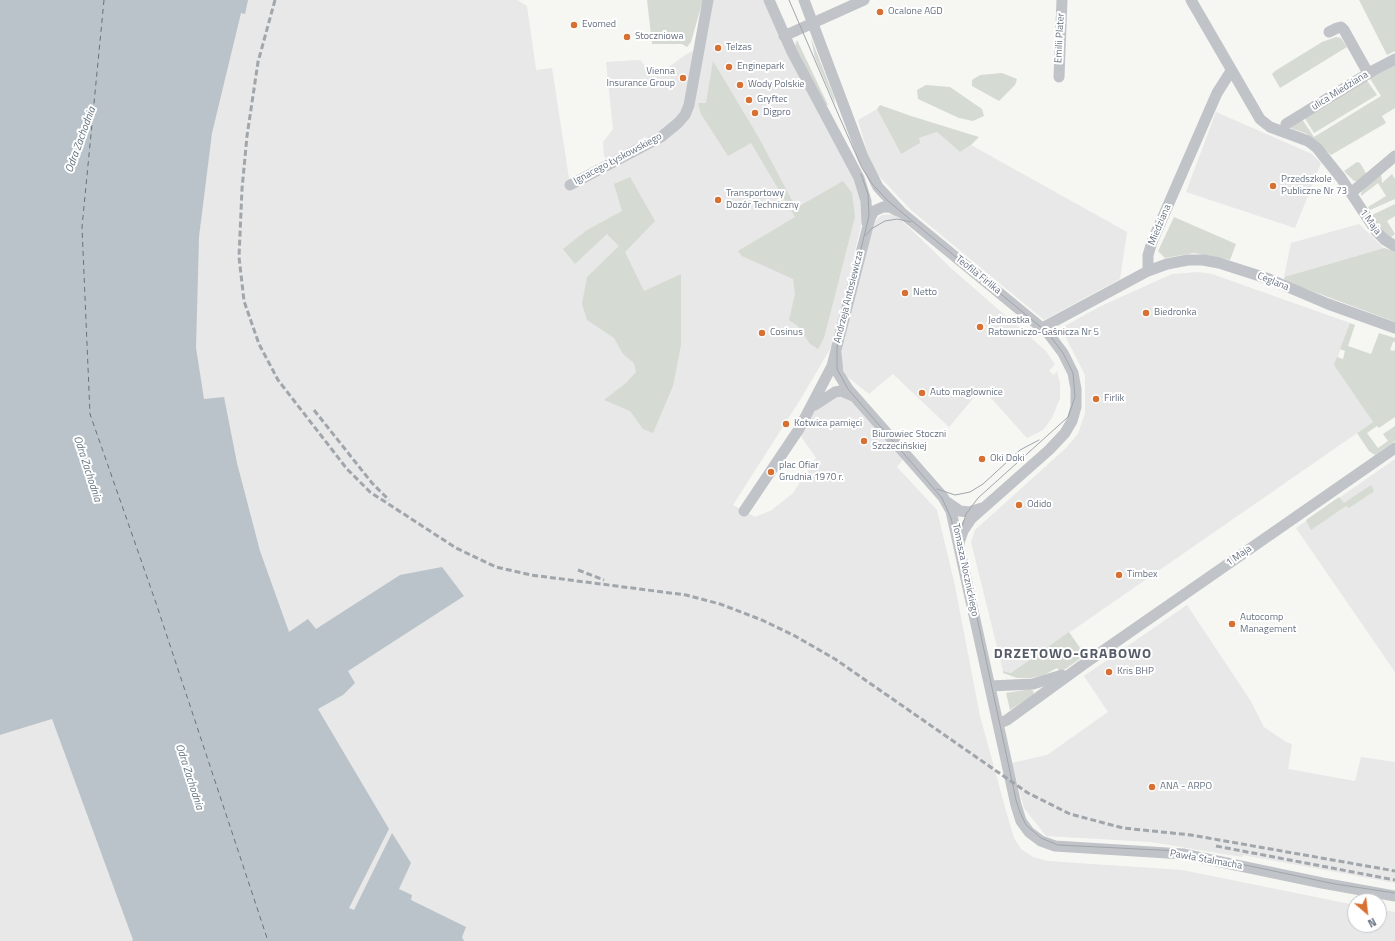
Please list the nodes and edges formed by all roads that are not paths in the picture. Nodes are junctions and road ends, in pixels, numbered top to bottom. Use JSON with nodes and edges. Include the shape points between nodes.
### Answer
{"nodes":[{"id":1,"x":708,"y":0,"type":"edge"},
{"id":2,"x":769,"y":0,"type":"edge"},
{"id":3,"x":804,"y":0,"type":"edge"},
{"id":4,"x":864,"y":0,"type":"edge"},
{"id":5,"x":1062,"y":0,"type":"edge"},
{"id":6,"x":1191,"y":0,"type":"edge"},
{"id":7,"x":812,"y":24,"type":"junction"},
{"id":8,"x":1329,"y":32,"type":"dead end"},
{"id":9,"x":784,"y":36,"type":"junction"},
{"id":10,"x":1395,"y":59,"type":"edge"},
{"id":11,"x":1231,"y":71,"type":"junction"},
{"id":12,"x":1368,"y":74,"type":"junction"},
{"id":13,"x":1059,"y":77,"type":"dead end"},
{"id":14,"x":1286,"y":124,"type":"dead end"},
{"id":15,"x":1395,"y":156,"type":"edge"},
{"id":16,"x":570,"y":185,"type":"dead end"},
{"id":17,"x":1350,"y":193,"type":"junction"},
{"id":18,"x":902,"y":213,"type":"junction"},
{"id":19,"x":866,"y":231,"type":"junction"},
{"id":20,"x":1395,"y":246,"type":"edge"},
{"id":21,"x":1148,"y":271,"type":"junction"},
{"id":22,"x":1042,"y":328,"type":"junction"},
{"id":23,"x":1395,"y":328,"type":"edge"},
{"id":24,"x":836,"y":353,"type":"junction"},
{"id":25,"x":855,"y":397,"type":"junction"},
{"id":26,"x":811,"y":409,"type":"junction"},
{"id":27,"x":1395,"y":448,"type":"edge"},
{"id":28,"x":943,"y":497,"type":"junction"},
{"id":29,"x":984,"y":507,"type":"junction"},
{"id":30,"x":744,"y":511,"type":"dead end"},
{"id":31,"x":959,"y":546,"type":"junction"},
{"id":32,"x":1084,"y":664,"type":"junction"},
{"id":33,"x":990,"y":686,"type":"junction"},
{"id":34,"x":998,"y":724,"type":"junction"},
{"id":35,"x":1022,"y":823,"type":"joint"},
{"id":36,"x":1395,"y":896,"type":"edge"}],
"edges":[{"from":1,"to":16,"type":"street","name":"Ignacego Łyskowskiego","via":[[685,115],[661,137]]},
{"from":2,"to":9,"type":"street"},
{"from":3,"to":7,"type":"street","name":"Teofila Firlika"},
{"from":4,"to":7,"type":"street"},
{"from":5,"to":13,"type":"street","name":"Emilii Plater"},
{"from":6,"to":11,"type":"street"},
{"from":7,"to":9,"type":"street"},
{"from":7,"to":18,"type":"street","name":"Teofila Firlika","via":[[870,172],[884,194]]},
{"from":8,"to":12,"type":"street","via":[[1341,27],[1344,30]]},
{"from":9,"to":19,"type":"street","via":[[859,178],[866,201]]},
{"from":10,"to":12,"type":"street","name":"ulica Miedziana"},
{"from":11,"to":17,"type":"street","via":[[1260,119],[1270,126],[1313,144],[1330,163]]},
{"from":11,"to":21,"type":"street","name":"Miedziana","via":[[1217,93],[1152,242],[1148,255]]},
{"from":12,"to":14,"type":"street","name":"ulica Miedziana"},
{"from":15,"to":17,"type":"street"},
{"from":17,"to":20,"type":"street","name":"1 Maja","via":[[1376,231]]},
{"from":18,"to":19,"type":"street","name":"Andrzeja Antosiewicza","via":[[890,207],[878,209],[872,215]]},
{"from":18,"to":22,"type":"street","name":"Teofila Firlika"},
{"from":19,"to":24,"type":"street","name":"Andrzeja Antosiewicza"},
{"from":21,"to":22,"type":"street"},
{"from":21,"to":23,"type":"street","name":"Ceglana","via":[[1188,260],[1220,263]]},
{"from":22,"to":29,"type":"street","name":"Teofila Firlika","via":[[1058,344],[1071,368],[1076,389],[1074,414],[1059,441]]},
{"from":24,"to":25,"type":"street","name":"Tomasza Nocznickiego","via":[[838,373]]},
{"from":24,"to":26,"type":"street","name":"Andrzeja Antosiewicza"},
{"from":25,"to":26,"type":"street","name":"Andrzeja Antosiewicza","via":[[848,392],[835,392]]},
{"from":25,"to":28,"type":"street","name":"Tomasza Nocznickiego"},
{"from":26,"to":30,"type":"street","name":"Andrzeja Antosiewicza"},
{"from":27,"to":32,"type":"street","name":"1 Maja"},
{"from":28,"to":29,"type":"street","name":"Teofila Firlika","via":[[953,508],[960,511],[970,512]]},
{"from":28,"to":31,"type":"street","name":"Tomasza Nocznickiego","via":[[953,516]]},
{"from":29,"to":31,"type":"street","name":"Teofila Firlika","via":[[965,527]]},
{"from":31,"to":33,"type":"street","name":"Tomasza Nocznickiego"},
{"from":32,"to":33,"type":"street","name":"1 Maja","via":[[1040,683]]},
{"from":32,"to":34,"type":"street","name":"1 Maja"},
{"from":33,"to":34,"type":"street","name":"Tomasza Nocznickiego"},
{"from":34,"to":35,"type":"street","name":"Tomasza Nocznickiego","via":[[1016,808]]},
{"from":35,"to":36,"type":"street","name":"Pawła Stalmacha","via":[[1034,837],[1055,846],[1179,853]]}]}
